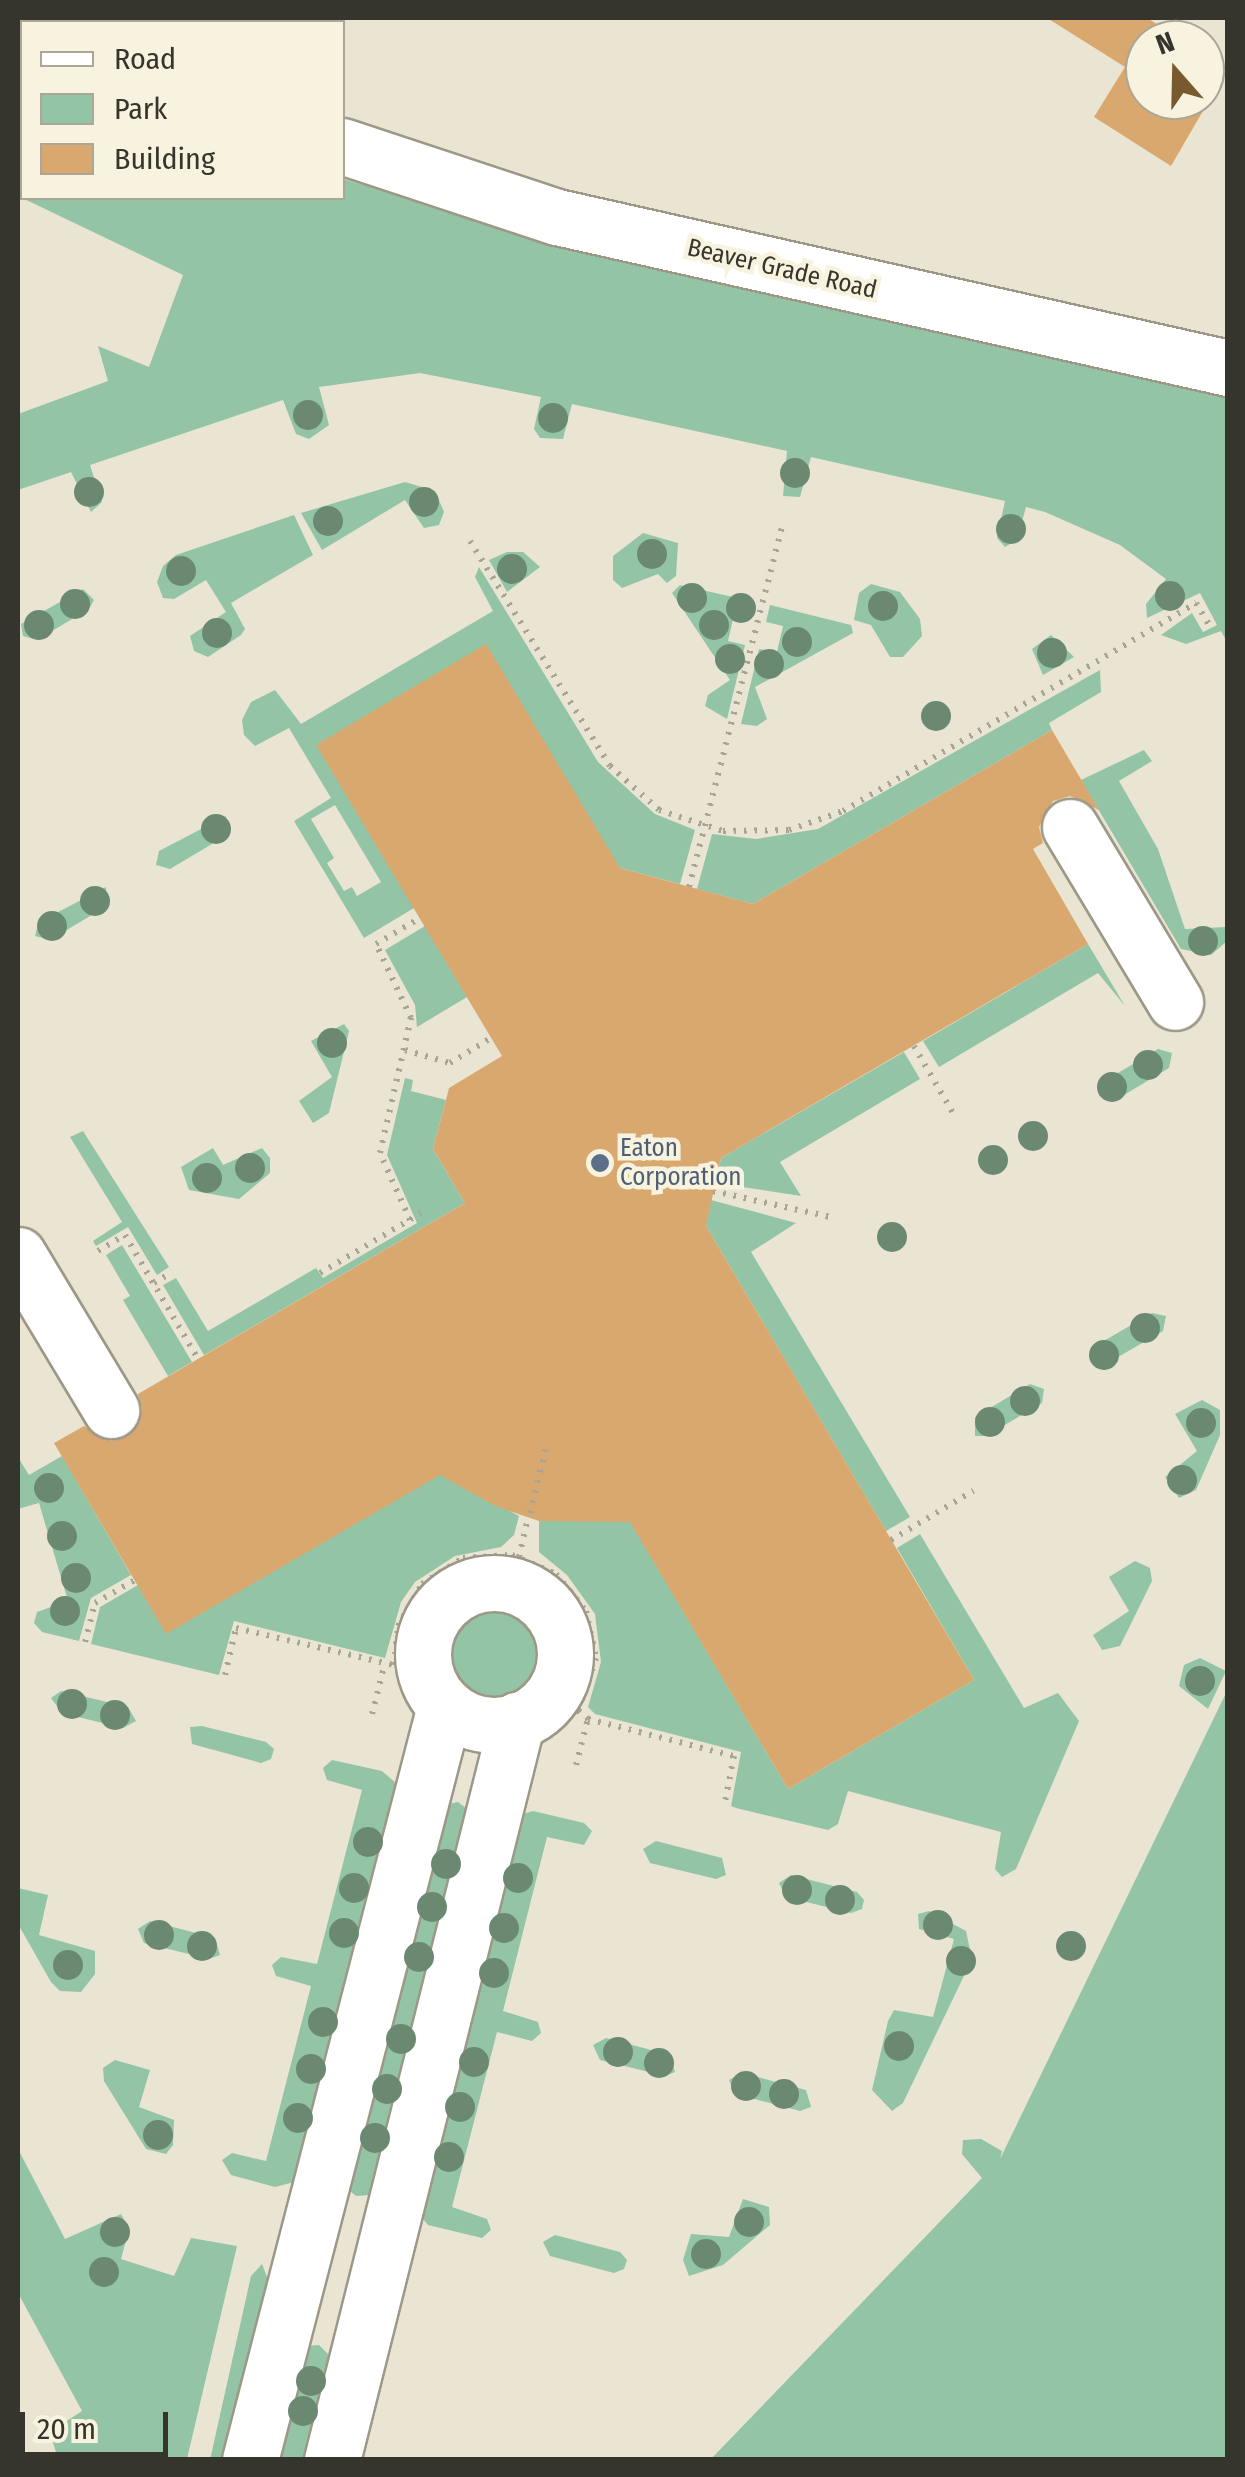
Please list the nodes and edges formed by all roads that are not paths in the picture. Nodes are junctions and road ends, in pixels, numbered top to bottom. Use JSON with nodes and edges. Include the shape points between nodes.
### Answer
{"nodes":[{"id":1,"x":345,"y":147,"type":"edge"},
{"id":2,"x":1228,"y":368,"type":"edge"},
{"id":3,"x":1070,"y":827,"type":"dead end"},
{"id":4,"x":1175,"y":1002,"type":"dead end"},
{"id":5,"x":18,"y":1255,"type":"edge"},
{"id":6,"x":111,"y":1410,"type":"dead end"},
{"id":7,"x":445,"y":1706,"type":"junction"},
{"id":8,"x":517,"y":1720,"type":"junction"},
{"id":9,"x":250,"y":2460,"type":"edge"},
{"id":10,"x":332,"y":2460,"type":"edge"}],
"edges":[{"from":1,"to":2,"type":"main road","name":"Beaver Grade Road","via":[[557,217]]},
{"from":3,"to":4,"type":"main road"},
{"from":5,"to":6,"type":"main road"},
{"from":7,"to":8,"type":"main road","via":[[480,1724]]},
{"from":7,"to":8,"type":"main road","via":[[428,1683],[425,1634],[454,1595],[501,1583],[545,1604],[564,1644],[557,1688],[543,1706]]},
{"from":7,"to":9,"type":"main road"},
{"from":8,"to":10,"type":"main road"}]}
